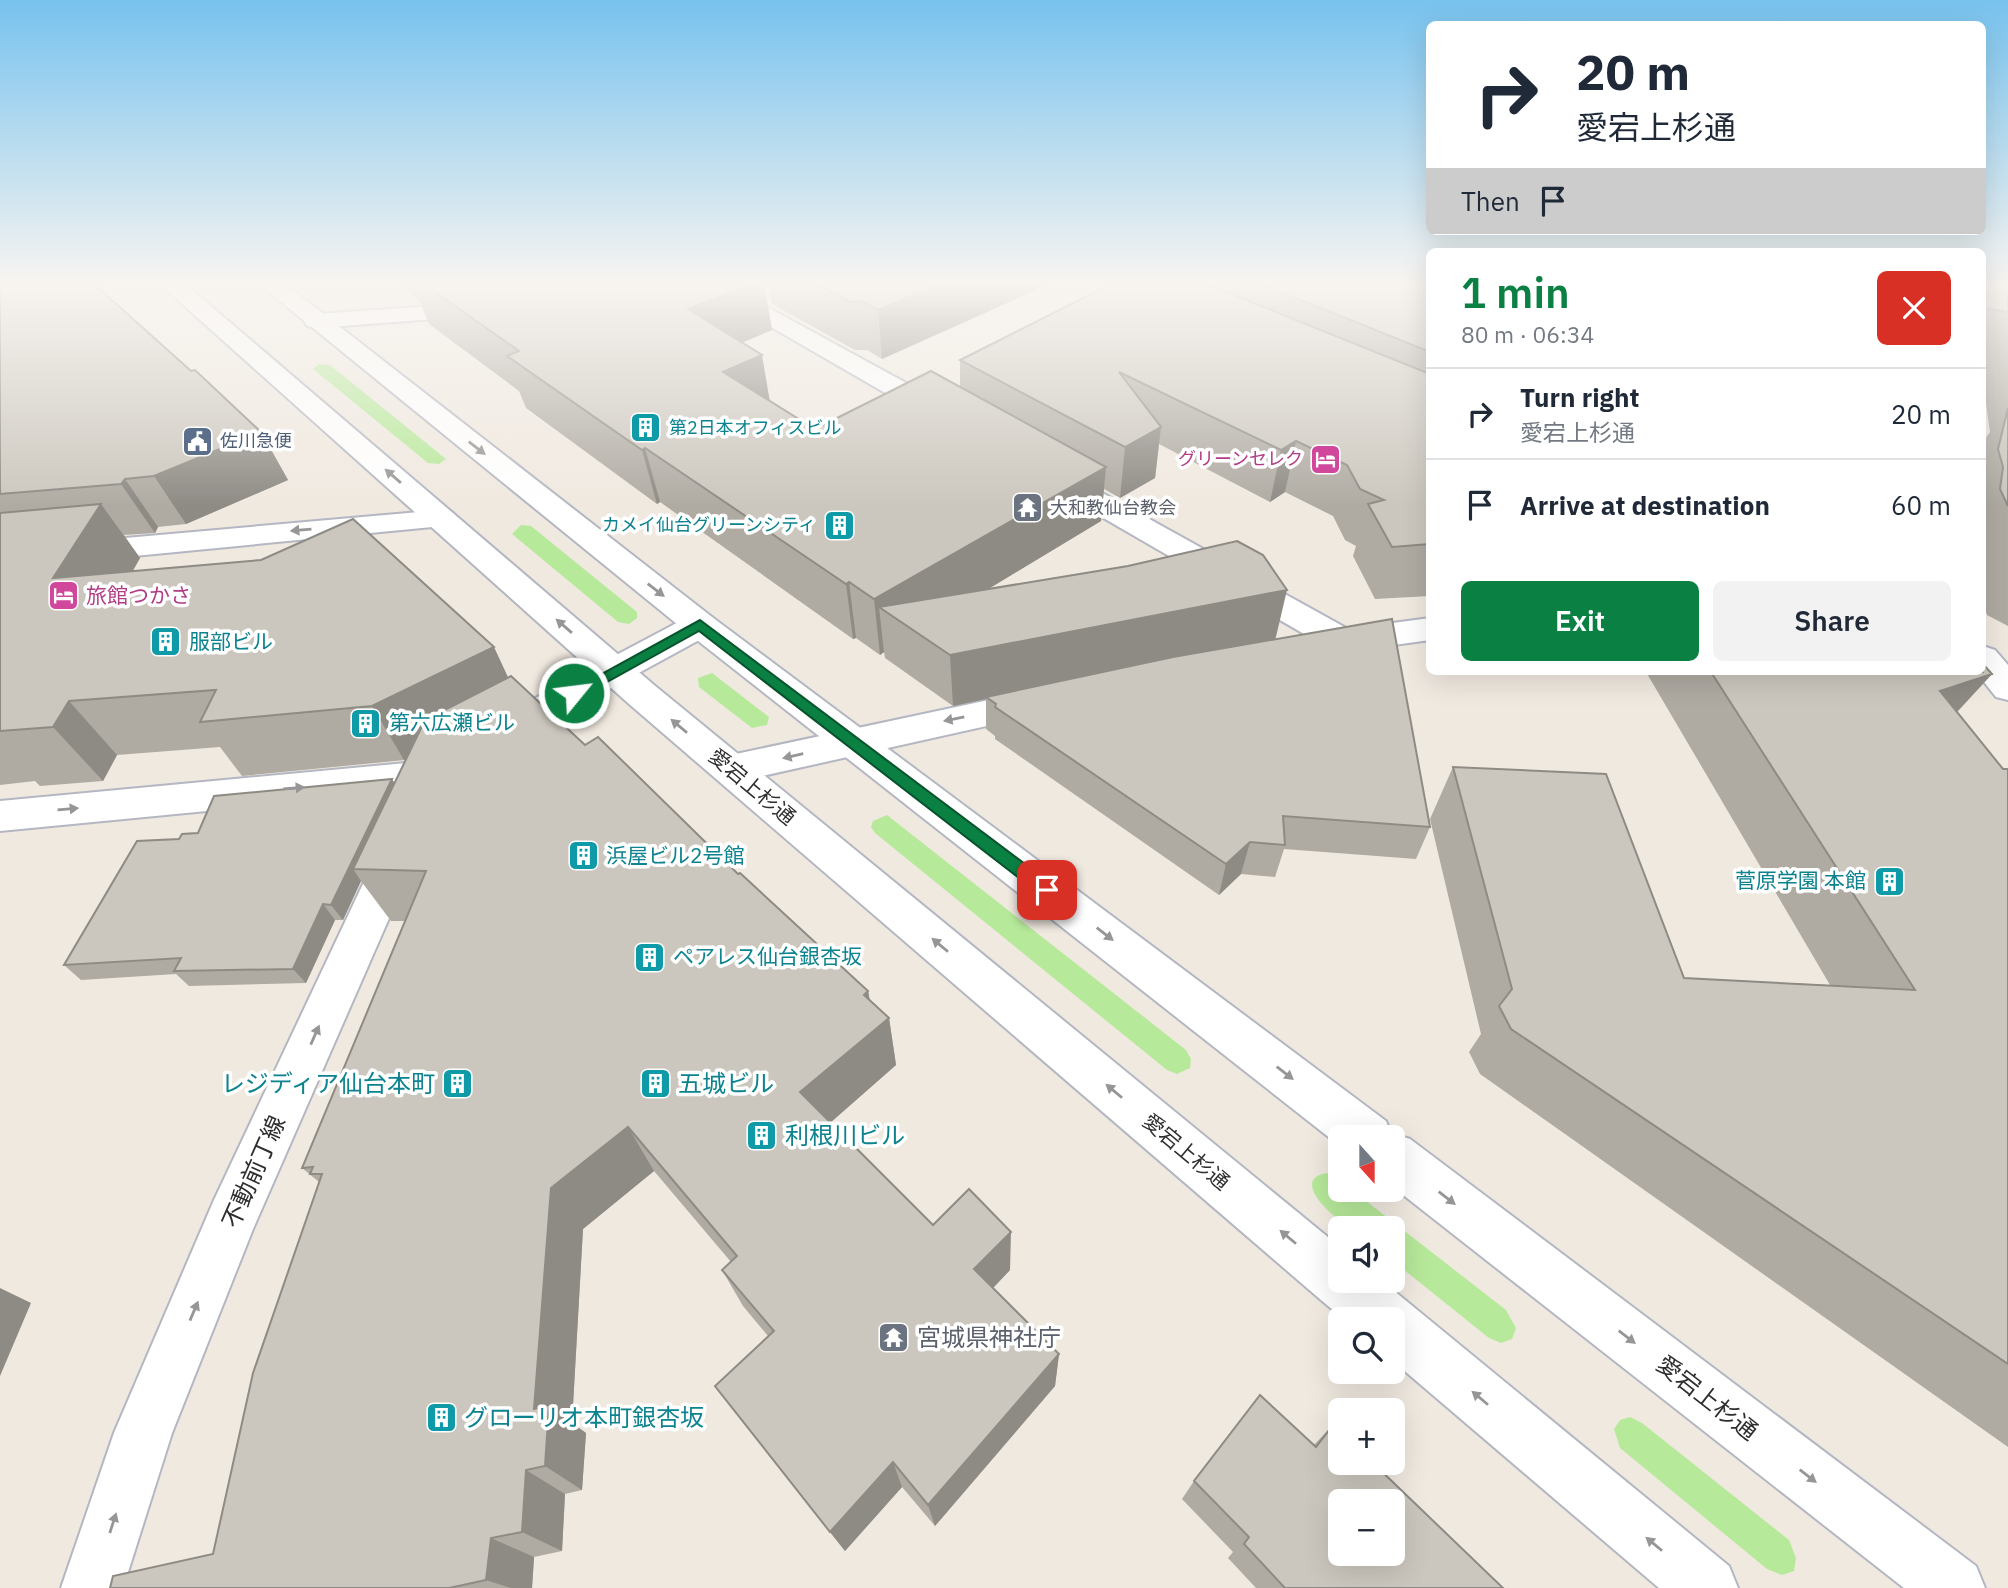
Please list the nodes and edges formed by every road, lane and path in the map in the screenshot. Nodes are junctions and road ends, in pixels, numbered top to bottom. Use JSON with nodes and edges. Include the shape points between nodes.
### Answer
{"nodes":[{"id":1,"x":257,"y":358,"type":"edge"},
{"id":2,"x":363,"y":358,"type":"edge"},
{"id":3,"x":836,"y":358,"type":"edge"},
{"id":4,"x":967,"y":428,"type":"edge"},
{"id":5,"x":1040,"y":469,"type":"edge"},
{"id":6,"x":442,"y":519,"type":"junction"},
{"id":7,"x":5,"y":565,"type":"edge"},
{"id":8,"x":700,"y":625,"type":"junction"},
{"id":9,"x":1426,"y":629,"type":"edge"},
{"id":10,"x":1344,"y":641,"type":"junction"},
{"id":11,"x":1290,"y":652,"type":"edge"},
{"id":12,"x":2008,"y":655,"type":"edge"},
{"id":13,"x":1986,"y":656,"type":"edge"},
{"id":14,"x":1986,"y":660,"type":"edge"},
{"id":15,"x":615,"y":671,"type":"junction"},
{"id":16,"x":2008,"y":688,"type":"edge"},
{"id":17,"x":1063,"y":697,"type":"edge"},
{"id":18,"x":855,"y":742,"type":"junction"},
{"id":19,"x":438,"y":764,"type":"junction"},
{"id":20,"x":731,"y":769,"type":"junction"},
{"id":21,"x":0,"y":816,"type":"edge"},
{"id":22,"x":1351,"y":1125,"type":"edge"},
{"id":23,"x":1405,"y":1165,"type":"edge"},
{"id":24,"x":1328,"y":1270,"type":"edge"},
{"id":25,"x":1355,"y":1293,"type":"edge"},
{"id":26,"x":1372,"y":1307,"type":"edge"},
{"id":27,"x":1405,"y":1335,"type":"edge"},
{"id":28,"x":92,"y":1588,"type":"edge"},
{"id":29,"x":1707,"y":1588,"type":"edge"},
{"id":30,"x":1954,"y":1588,"type":"edge"}],
"edges":[{"from":6,"to":1,"type":"street","name":"愛宕上杉通","one_way":true},
{"from":2,"to":8,"type":"street","one_way":true},
{"from":3,"to":4,"type":"street"},
{"from":5,"to":10,"type":"street"},
{"from":6,"to":7,"type":"street","one_way":true},
{"from":15,"to":6,"type":"street","name":"愛宕上杉通","one_way":true},
{"from":8,"to":15,"type":"street"},
{"from":8,"to":18,"type":"street"},
{"from":9,"to":10,"type":"street"},
{"from":10,"to":11,"type":"street"},
{"from":12,"to":13,"type":"street"},
{"from":14,"to":16,"type":"street"},
{"from":15,"to":19,"type":"street"},
{"from":20,"to":15,"type":"street","name":"愛宕上杉通","one_way":true},
{"from":17,"to":18,"type":"street","one_way":true},
{"from":18,"to":20,"type":"street","one_way":true},
{"from":18,"to":22,"type":"street","one_way":true},
{"from":21,"to":19,"type":"street","one_way":true,"via":[[412,777]]},
{"from":28,"to":19,"type":"street","name":"不動前丁線","one_way":true,"via":[[143,1433],[232,1218]]},
{"from":24,"to":20,"type":"street","name":"愛宕上杉通","one_way":true},
{"from":23,"to":30,"type":"street","name":"愛宕上杉通","one_way":true},
{"from":25,"to":26,"type":"street","name":"愛宕上杉通"},
{"from":29,"to":27,"type":"street","one_way":true}]}
